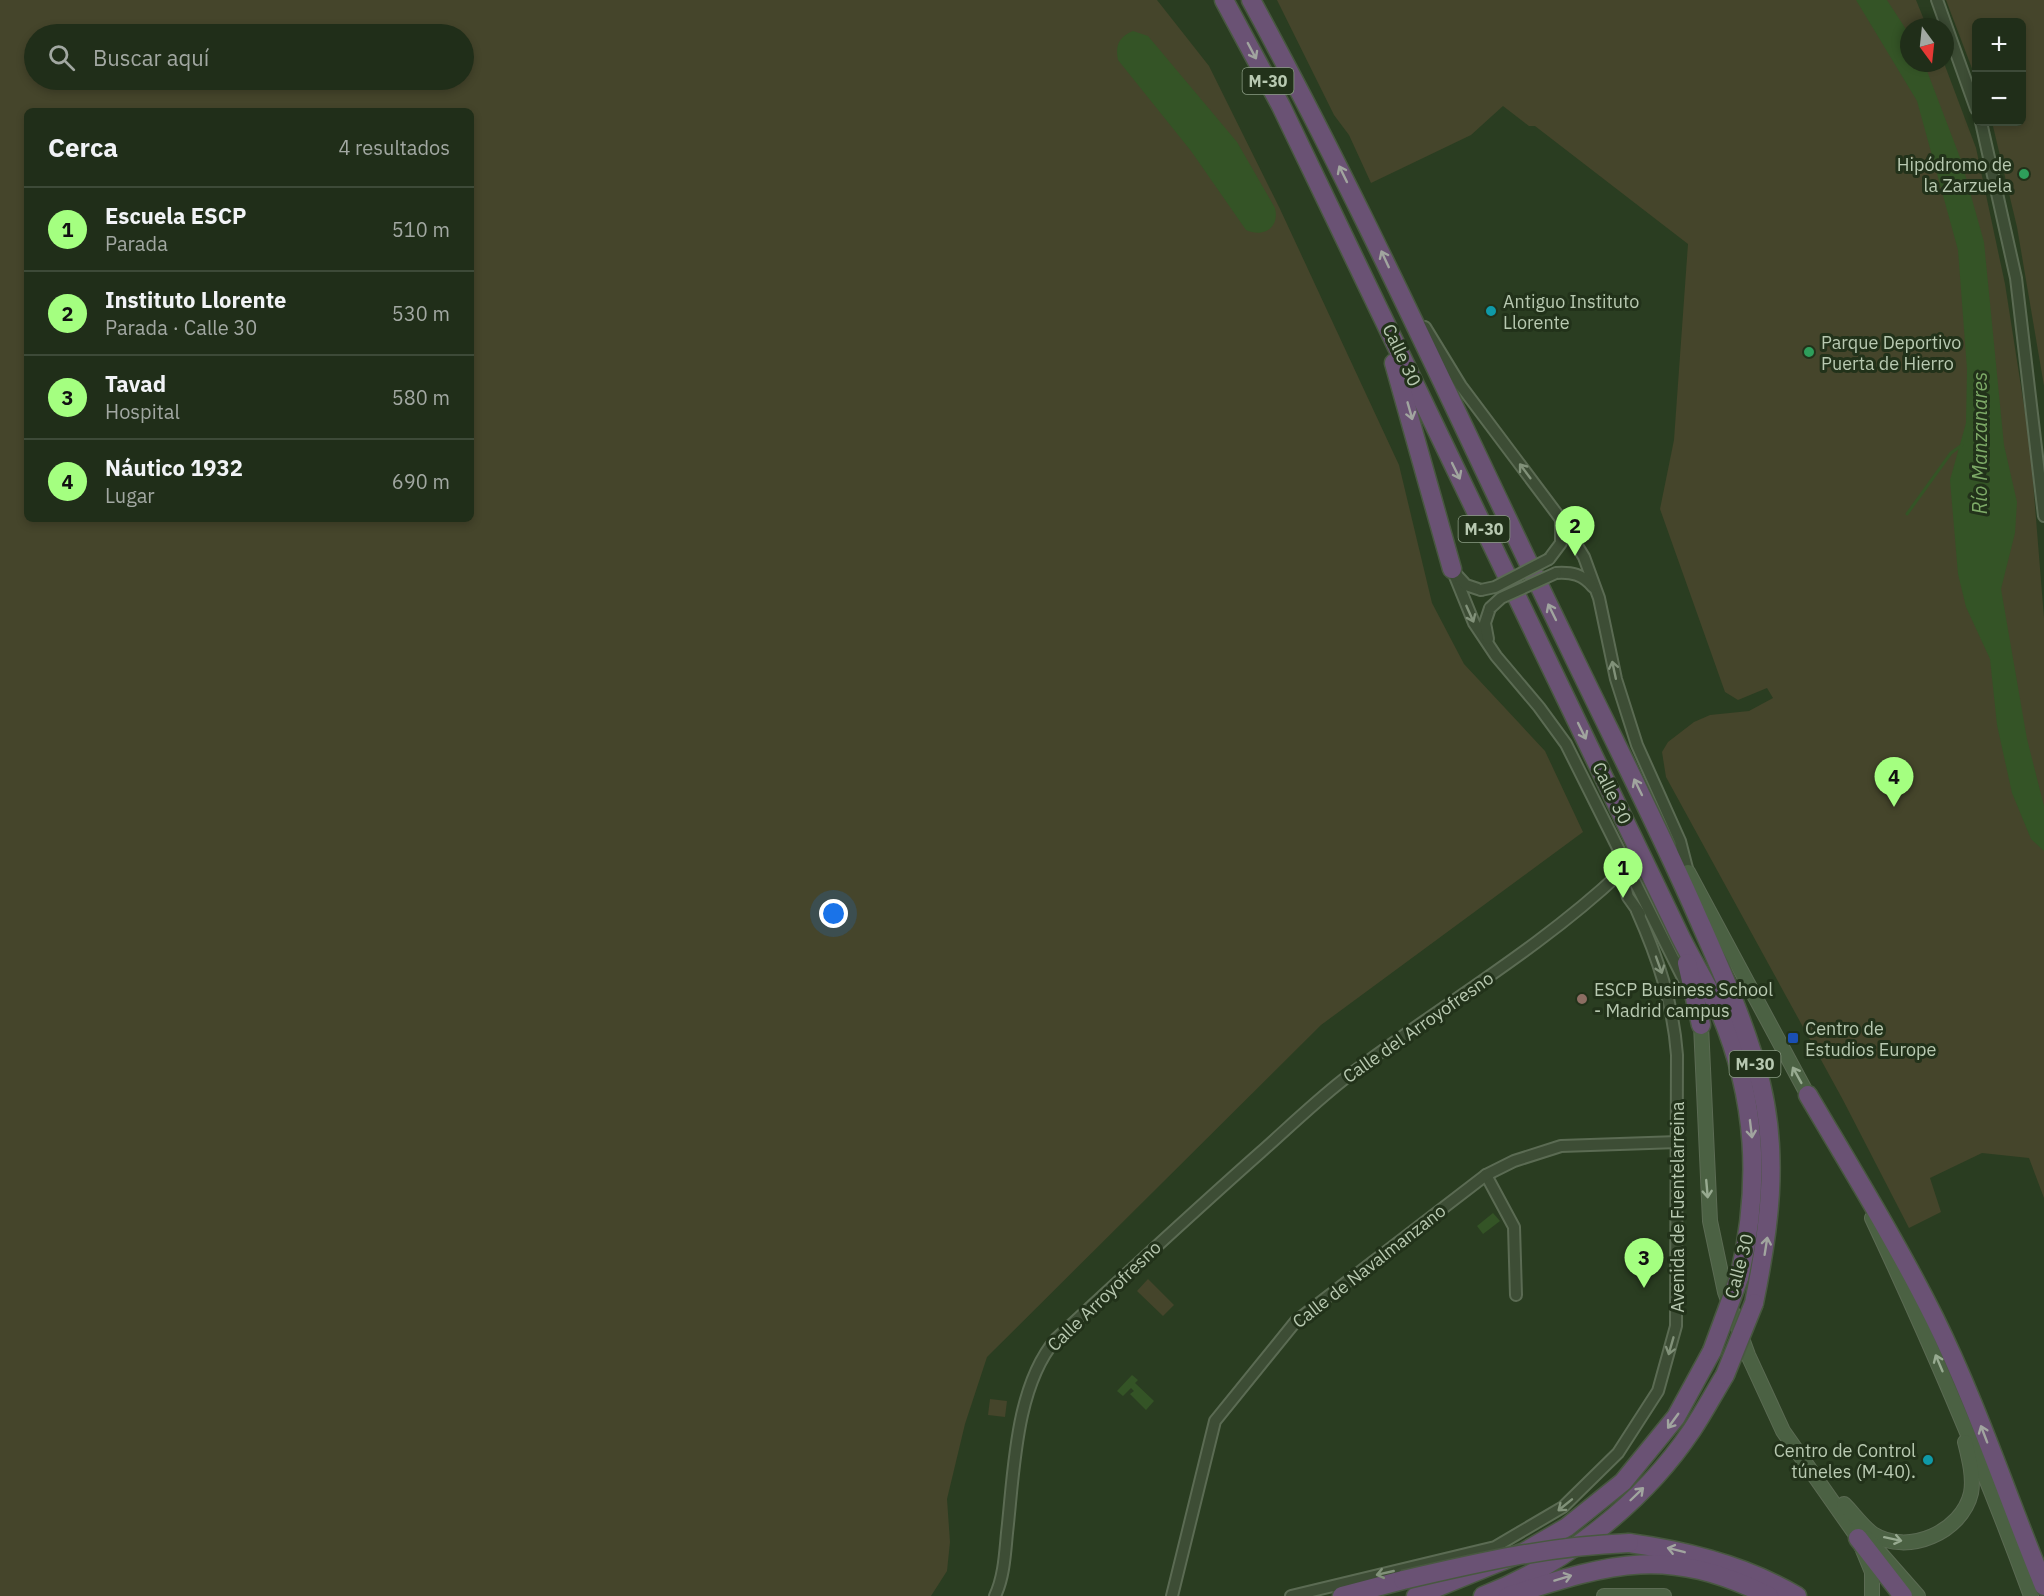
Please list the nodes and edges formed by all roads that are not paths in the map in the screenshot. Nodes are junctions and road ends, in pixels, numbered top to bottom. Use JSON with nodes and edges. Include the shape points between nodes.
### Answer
{"nodes":[{"id":1,"x":1224,"y":0,"type":"edge"},
{"id":2,"x":1251,"y":0,"type":"edge"},
{"id":3,"x":1937,"y":0,"type":"edge"},
{"id":4,"x":1972,"y":96,"type":"edge"},
{"id":5,"x":1982,"y":126,"type":"edge"},
{"id":6,"x":1346,"y":238,"type":"junction"},
{"id":7,"x":1400,"y":292,"type":"junction"},
{"id":8,"x":1425,"y":327,"type":"joint"},
{"id":9,"x":2044,"y":516,"type":"edge"},
{"id":10,"x":1560,"y":518,"type":"junction"},
{"id":11,"x":1452,"y":569,"type":"junction"},
{"id":12,"x":1599,"y":597,"type":"junction"},
{"id":13,"x":1496,"y":656,"type":"junction"},
{"id":14,"x":1664,"y":840,"type":"junction"},
{"id":15,"x":1617,"y":851,"type":"junction"},
{"id":16,"x":1688,"y":872,"type":"junction"},
{"id":17,"x":1620,"y":873,"type":"junction"},
{"id":18,"x":1624,"y":886,"type":"junction"},
{"id":19,"x":1600,"y":892,"type":"junction"},
{"id":20,"x":1637,"y":911,"type":"junction"},
{"id":21,"x":1681,"y":938,"type":"junction"},
{"id":22,"x":1677,"y":965,"type":"junction"},
{"id":23,"x":1701,"y":1026,"type":"junction"},
{"id":24,"x":1808,"y":1095,"type":"junction"},
{"id":25,"x":1678,"y":1142,"type":"junction"},
{"id":26,"x":1242,"y":1169,"type":"joint"},
{"id":27,"x":1485,"y":1175,"type":"junction"},
{"id":28,"x":1516,"y":1295,"type":"dead end"},
{"id":29,"x":1952,"y":1395,"type":"junction"},
{"id":30,"x":1817,"y":1477,"type":"junction"},
{"id":31,"x":2002,"y":1514,"type":"junction"},
{"id":32,"x":1848,"y":1520,"type":"junction"},
{"id":33,"x":1858,"y":1538,"type":"junction"},
{"id":34,"x":1749,"y":1579,"type":"junction"},
{"id":35,"x":2044,"y":1586,"type":"edge"},
{"id":36,"x":995,"y":1596,"type":"edge"},
{"id":37,"x":1172,"y":1596,"type":"edge"},
{"id":38,"x":1291,"y":1596,"type":"edge"},
{"id":39,"x":1342,"y":1596,"type":"edge"},
{"id":40,"x":1416,"y":1596,"type":"edge"},
{"id":41,"x":1484,"y":1596,"type":"edge"},
{"id":42,"x":1508,"y":1596,"type":"edge"},
{"id":43,"x":1604,"y":1596,"type":"edge"},
{"id":44,"x":1664,"y":1596,"type":"edge"},
{"id":45,"x":1769,"y":1596,"type":"edge"},
{"id":46,"x":1797,"y":1596,"type":"edge"},
{"id":47,"x":1872,"y":1596,"type":"edge"},
{"id":48,"x":1903,"y":1596,"type":"edge"},
{"id":49,"x":1918,"y":1596,"type":"edge"},
{"id":50,"x":2026,"y":1596,"type":"edge"},
{"id":51,"x":2031,"y":1596,"type":"edge"}],
"edges":[{"from":1,"to":6,"type":"highway","name":"Calle 30","number":"M-30","one_way":true},
{"from":7,"to":2,"type":"highway","name":"Calle 30","number":"M-30","one_way":true,"via":[[1309,106]]},
{"from":3,"to":4,"type":"street"},
{"from":5,"to":9,"type":"street","via":[[2016,278]]},
{"from":6,"to":11,"type":"highway","one_way":true,"via":[[1355,280],[1398,371]]},
{"from":6,"to":21,"type":"highway","name":"Calle 30","number":"M-30","one_way":true},
{"from":7,"to":8,"type":"highway"},
{"from":14,"to":7,"type":"highway","name":"Calle 30","number":"M-30","one_way":true},
{"from":10,"to":8,"type":"street","one_way":true,"via":[[1461,386]]},
{"from":10,"to":11,"type":"street","bridge":true,"via":[[1561,543],[1549,559],[1495,587],[1482,590],[1466,585]]},
{"from":10,"to":12,"type":"street","via":[[1584,557]]},
{"from":11,"to":13,"type":"street","one_way":true,"via":[[1474,623]]},
{"from":12,"to":13,"type":"street","bridge":true,"via":[[1582,576],[1570,572],[1556,573],[1501,598],[1490,608],[1485,623]]},
{"from":16,"to":12,"type":"street","one_way":true,"via":[[1680,841],[1637,745],[1622,700]]},
{"from":13,"to":15,"type":"street","via":[[1566,744]]},
{"from":14,"to":16,"type":"highway"},
{"from":41,"to":14,"type":"highway","name":"Calle 30","number":"M-30","one_way":true,"bridge":true,"via":[[1583,1542],[1641,1491],[1691,1431],[1725,1375],[1754,1303],[1766,1245],[1772,1160],[1761,1082],[1736,1005]]},
{"from":15,"to":17,"type":"street","name":"Avenida de Fuentelarreina"},
{"from":15,"to":22,"type":"street"},
{"from":24,"to":16,"type":"street","one_way":true},
{"from":17,"to":18,"type":"street","name":"Avenida de Fuentelarreina"},
{"from":17,"to":19,"type":"street","name":"Calle del Arroyofresno"},
{"from":18,"to":19,"type":"street","name":"Calle del Arroyofresno"},
{"from":18,"to":20,"type":"street","name":"Avenida de Fuentelarreina"},
{"from":19,"to":26,"type":"street","name":"Calle del Arroyofresno","via":[[1481,985],[1341,1081]]},
{"from":20,"to":22,"type":"street","name":"Avenida de Fuentelarreina"},
{"from":20,"to":25,"type":"street","name":"Avenida de Fuentelarreina","one_way":true,"via":[[1664,977],[1674,1023]]},
{"from":21,"to":23,"type":"highway"},
{"from":21,"to":40,"type":"highway","name":"Calle 30","number":"M-30","one_way":true,"bridge":true,"via":[[1719,1011],[1744,1088],[1751,1127],[1753,1202],[1739,1278],[1712,1352],[1676,1418],[1623,1482],[1567,1527],[1524,1552]]},
{"from":22,"to":23,"type":"street"},
{"from":23,"to":30,"type":"street","one_way":true,"via":[[1708,1199],[1725,1292],[1778,1421]]},
{"from":29,"to":24,"type":"street","one_way":true,"via":[[1868,1209]]},
{"from":35,"to":24,"type":"highway","one_way":true,"via":[[1963,1379],[1934,1316]]},
{"from":25,"to":27,"type":"street","name":"Calle de Navalmanzano","via":[[1561,1146]]},
{"from":25,"to":38,"type":"street","name":"Avenida de Fuentelarreina","one_way":true,"via":[[1676,1326],[1658,1391],[1618,1453],[1563,1507],[1495,1547]]},
{"from":26,"to":36,"type":"street","name":"Calle Arroyofresno","via":[[1043,1355],[1025,1405],[1003,1565]]},
{"from":27,"to":28,"type":"street","via":[[1514,1227]]},
{"from":27,"to":37,"type":"street","name":"Calle de Navalmanzano","via":[[1296,1321],[1215,1421]]},
{"from":30,"to":29,"type":"street","one_way":true,"via":[[1873,1534],[1896,1542],[1924,1540],[1939,1533],[1966,1507],[1971,1491],[1970,1462]]},
{"from":29,"to":31,"type":"street"},
{"from":30,"to":32,"type":"street"},
{"from":31,"to":50,"type":"street"},
{"from":31,"to":51,"type":"street"},
{"from":32,"to":33,"type":"street"},
{"from":32,"to":49,"type":"street"},
{"from":33,"to":47,"type":"street","via":[[1872,1572]]},
{"from":33,"to":48,"type":"highway"},
{"from":34,"to":39,"type":"highway","one_way":true,"bridge":true,"via":[[1680,1551],[1629,1543],[1572,1545],[1505,1556]]},
{"from":42,"to":34,"type":"highway","one_way":true,"via":[[1620,1564],[1660,1563]]},
{"from":34,"to":45,"type":"highway"},
{"from":34,"to":46,"type":"highway"},
{"from":43,"to":44,"type":"street"}]}
